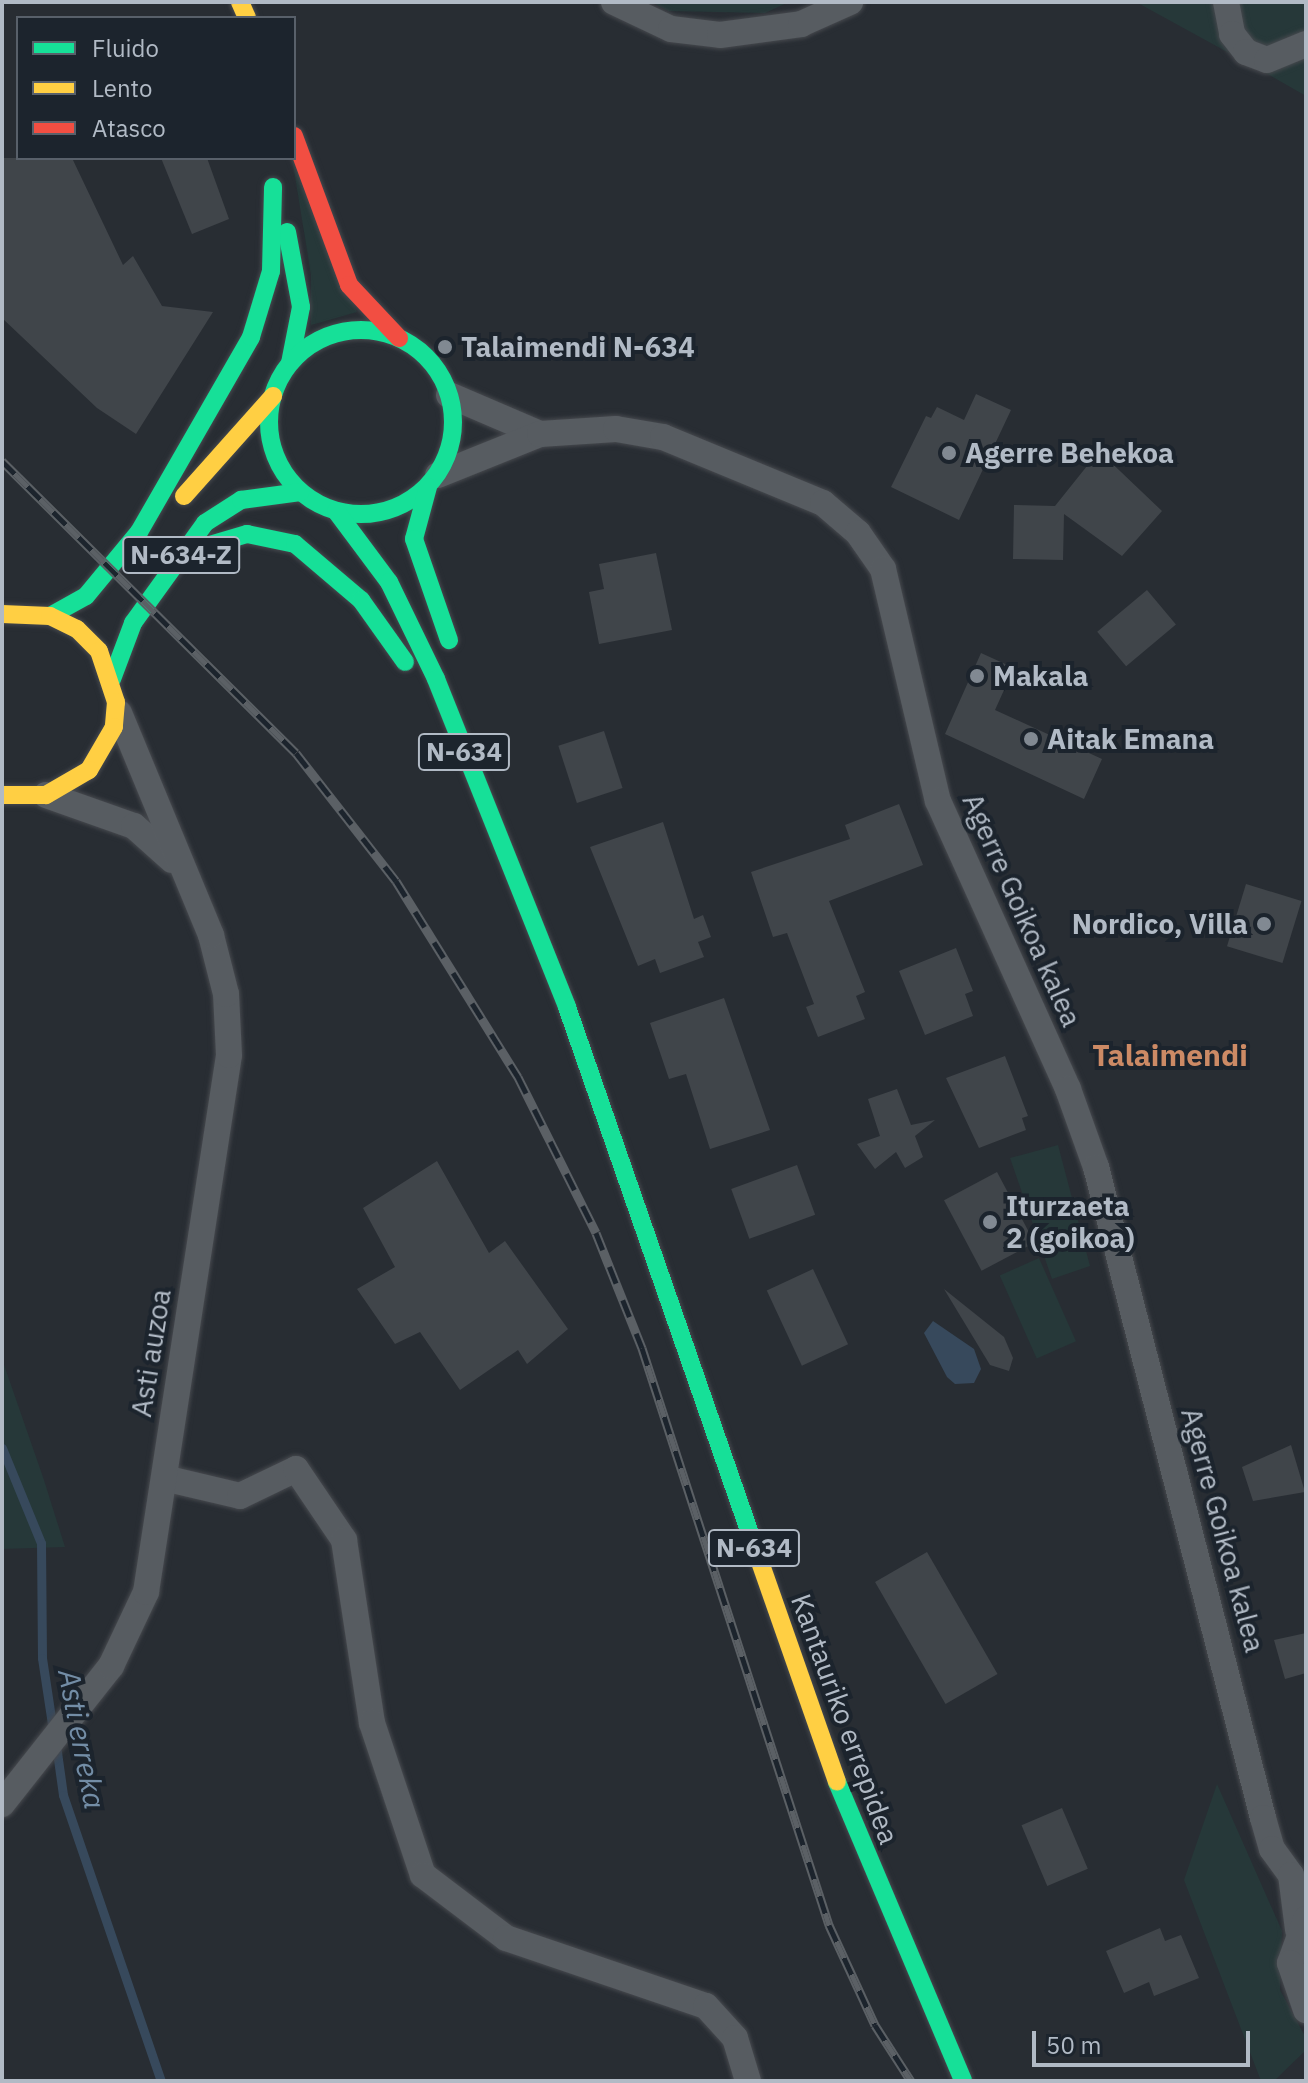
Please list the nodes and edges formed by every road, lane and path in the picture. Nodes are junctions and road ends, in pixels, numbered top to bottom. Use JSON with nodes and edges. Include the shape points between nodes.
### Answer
{"nodes":[{"id":1,"x":614,"y":2,"type":"edge"},
{"id":2,"x":850,"y":2,"type":"edge"},
{"id":3,"x":1226,"y":2,"type":"edge"},
{"id":4,"x":1306,"y":44,"type":"edge"},
{"id":5,"x":296,"y":141,"type":"edge"},
{"id":6,"x":399,"y":338,"type":"junction"},
{"id":7,"x":290,"y":363,"type":"junction"},
{"id":8,"x":449,"y":395,"type":"junction"},
{"id":9,"x":273,"y":396,"type":"junction"},
{"id":10,"x":540,"y":434,"type":"junction"},
{"id":11,"x":433,"y":481,"type":"junction"},
{"id":12,"x":300,"y":492,"type":"junction"},
{"id":13,"x":336,"y":511,"type":"junction"},
{"id":14,"x":183,"y":553,"type":"junction"},
{"id":15,"x":86,"y":596,"type":"junction"},
{"id":16,"x":4,"y":613,"type":"edge"},
{"id":17,"x":50,"y":616,"type":"junction"},
{"id":18,"x":457,"y":657,"type":"dead end"},
{"id":19,"x":114,"y":690,"type":"junction"},
{"id":20,"x":468,"y":761,"type":"junction"},
{"id":21,"x":2,"y":795,"type":"edge"},
{"id":22,"x":46,"y":795,"type":"junction"},
{"id":23,"x":515,"y":821,"type":"dead end"},
{"id":24,"x":184,"y":875,"type":"junction"},
{"id":25,"x":567,"y":1007,"type":"junction"},
{"id":26,"x":164,"y":1478,"type":"junction"},
{"id":27,"x":2,"y":1804,"type":"edge"},
{"id":28,"x":1298,"y":1878,"type":"edge"},
{"id":29,"x":1302,"y":1924,"type":"edge"},
{"id":30,"x":1306,"y":2010,"type":"edge"},
{"id":31,"x":748,"y":2081,"type":"edge"},
{"id":32,"x":963,"y":2081,"type":"edge"}],
"edges":[{"from":1,"to":2,"type":"street","via":[[671,29],[720,35],[801,24]]},
{"from":3,"to":4,"type":"street","via":[[1232,34],[1246,52],[1267,60]]},
{"from":5,"to":6,"type":"highway","via":[[349,285]]},
{"from":6,"to":7,"type":"highway","number":"N-634","via":[[341,332],[313,343]]},
{"from":6,"to":8,"type":"highway","via":[[430,361]]},
{"from":7,"to":9,"type":"highway","number":"N-634"},
{"from":7,"to":15,"type":"highway","number":"N-634","via":[[299,332],[299,282],[271,179],[271,271],[251,337],[157,505]]},
{"from":8,"to":10,"type":"street"},
{"from":8,"to":11,"type":"highway","via":[[454,422]]},
{"from":9,"to":12,"type":"highway","number":"N-634","via":[[272,448]]},
{"from":9,"to":15,"type":"highway","number":"N-634-Z","via":[[132,562]]},
{"from":10,"to":11,"type":"street"},
{"from":10,"to":28,"type":"street","name":"Agerre Goikoa kalea","via":[[616,429],[710,452],[823,503],[858,533],[883,569],[938,801],[1068,1089],[1096,1167],[1263,1818],[1272,1849]]},
{"from":11,"to":13,"type":"highway","number":"N-634","via":[[386,512]]},
{"from":11,"to":18,"type":"highway","via":[[414,539],[430,598]]},
{"from":12,"to":13,"type":"highway","number":"N-634"},
{"from":12,"to":14,"type":"highway","number":"N-634-Z","via":[[230,505],[205,523]]},
{"from":13,"to":20,"type":"highway","number":"N-634","via":[[376,560],[406,614]]},
{"from":14,"to":19,"type":"highway","number":"N-634-Z","via":[[133,623]]},
{"from":14,"to":20,"type":"highway","via":[[222,537],[268,534],[314,554],[395,644],[446,738]]},
{"from":15,"to":17,"type":"highway"},
{"from":16,"to":17,"type":"highway"},
{"from":17,"to":19,"type":"highway","via":[[88,640]]},
{"from":19,"to":22,"type":"highway","via":[[114,727],[89,770]]},
{"from":19,"to":24,"type":"street","name":"Asti auzoa","via":[[130,751]]},
{"from":20,"to":25,"type":"highway","number":"N-634"},
{"from":21,"to":22,"type":"highway"},
{"from":22,"to":24,"type":"street","name":"Asti auzoa","via":[[134,826]]},
{"from":23,"to":25,"type":"highway","number":"N-634"},
{"from":24,"to":26,"type":"street","name":"Asti auzoa","via":[[220,964],[229,1055]]},
{"from":25,"to":32,"type":"highway","name":"Kantauriko errepidea","number":"N-634","via":[[861,1851]]},
{"from":26,"to":27,"type":"street","name":"Asti auzoa","via":[[140,1612],[122,1649]]},
{"from":26,"to":31,"type":"street","via":[[240,1496],[296,1469],[344,1540],[372,1723],[423,1875],[506,1938],[706,2006],[735,2038]]},
{"from":28,"to":29,"type":"street","name":"Agerre Goikoa kalea"},
{"from":29,"to":30,"type":"street","name":"Agerre Goikoa kalea","via":[[1292,1980]]}]}
